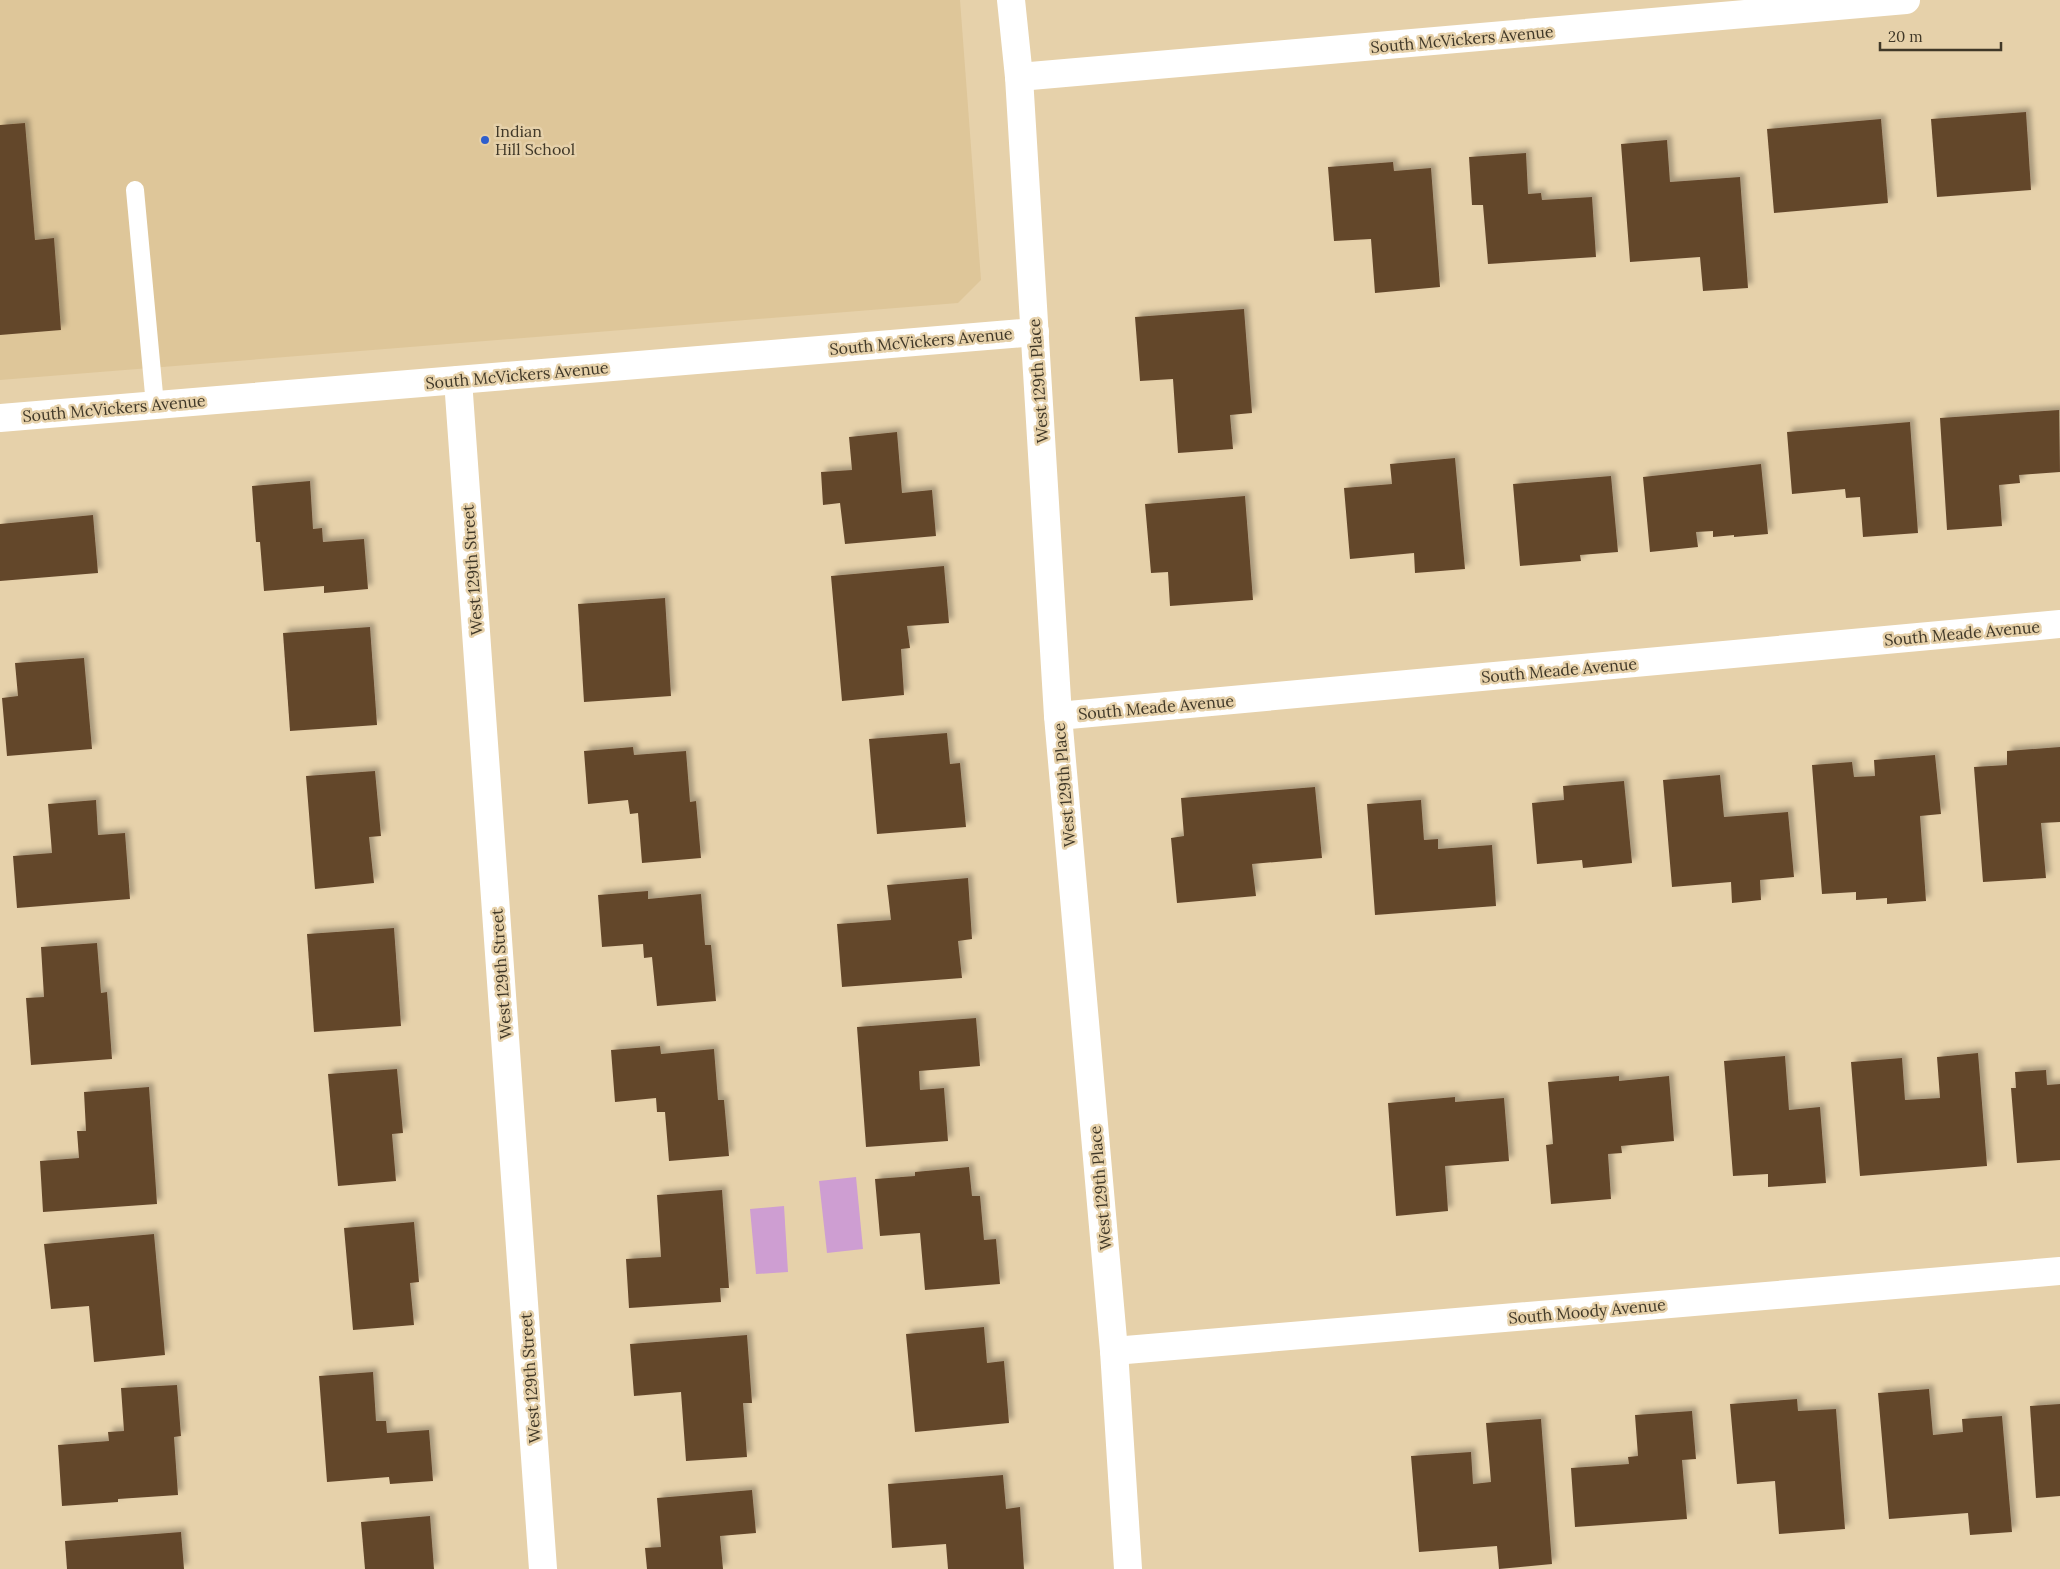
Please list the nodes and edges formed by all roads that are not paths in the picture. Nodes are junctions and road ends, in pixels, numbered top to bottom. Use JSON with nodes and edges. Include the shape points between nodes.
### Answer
{"nodes":[{"id":1,"x":1011,"y":0,"type":"edge"},
{"id":2,"x":1906,"y":0,"type":"edge"},
{"id":3,"x":1019,"y":77,"type":"junction"},
{"id":4,"x":135,"y":190,"type":"dead end"},
{"id":5,"x":1035,"y":332,"type":"junction"},
{"id":6,"x":458,"y":380,"type":"junction"},
{"id":7,"x":155,"y":405,"type":"junction"},
{"id":8,"x":0,"y":418,"type":"edge"},
{"id":9,"x":2060,"y":624,"type":"edge"},
{"id":10,"x":1058,"y":716,"type":"junction"},
{"id":11,"x":2060,"y":1271,"type":"edge"},
{"id":12,"x":1114,"y":1351,"type":"junction"},
{"id":13,"x":543,"y":1569,"type":"edge"},
{"id":14,"x":1128,"y":1569,"type":"edge"}],
"edges":[{"from":1,"to":3,"type":"street","name":"West 129th Place"},
{"from":2,"to":3,"type":"street","name":"South McVickers Avenue"},
{"from":3,"to":5,"type":"street","name":"West 129th Place"},
{"from":4,"to":7,"type":"lane"},
{"from":5,"to":6,"type":"street","name":"South McVickers Avenue"},
{"from":5,"to":10,"type":"street","name":"West 129th Place"},
{"from":6,"to":7,"type":"street","name":"South McVickers Avenue"},
{"from":6,"to":13,"type":"street","name":"West 129th Street"},
{"from":7,"to":8,"type":"street","name":"South McVickers Avenue"},
{"from":9,"to":10,"type":"street","name":"South Meade Avenue"},
{"from":10,"to":12,"type":"street","name":"West 129th Place"},
{"from":11,"to":12,"type":"street","name":"South Moody Avenue"},
{"from":12,"to":14,"type":"street","name":"West 129th Place"}]}
